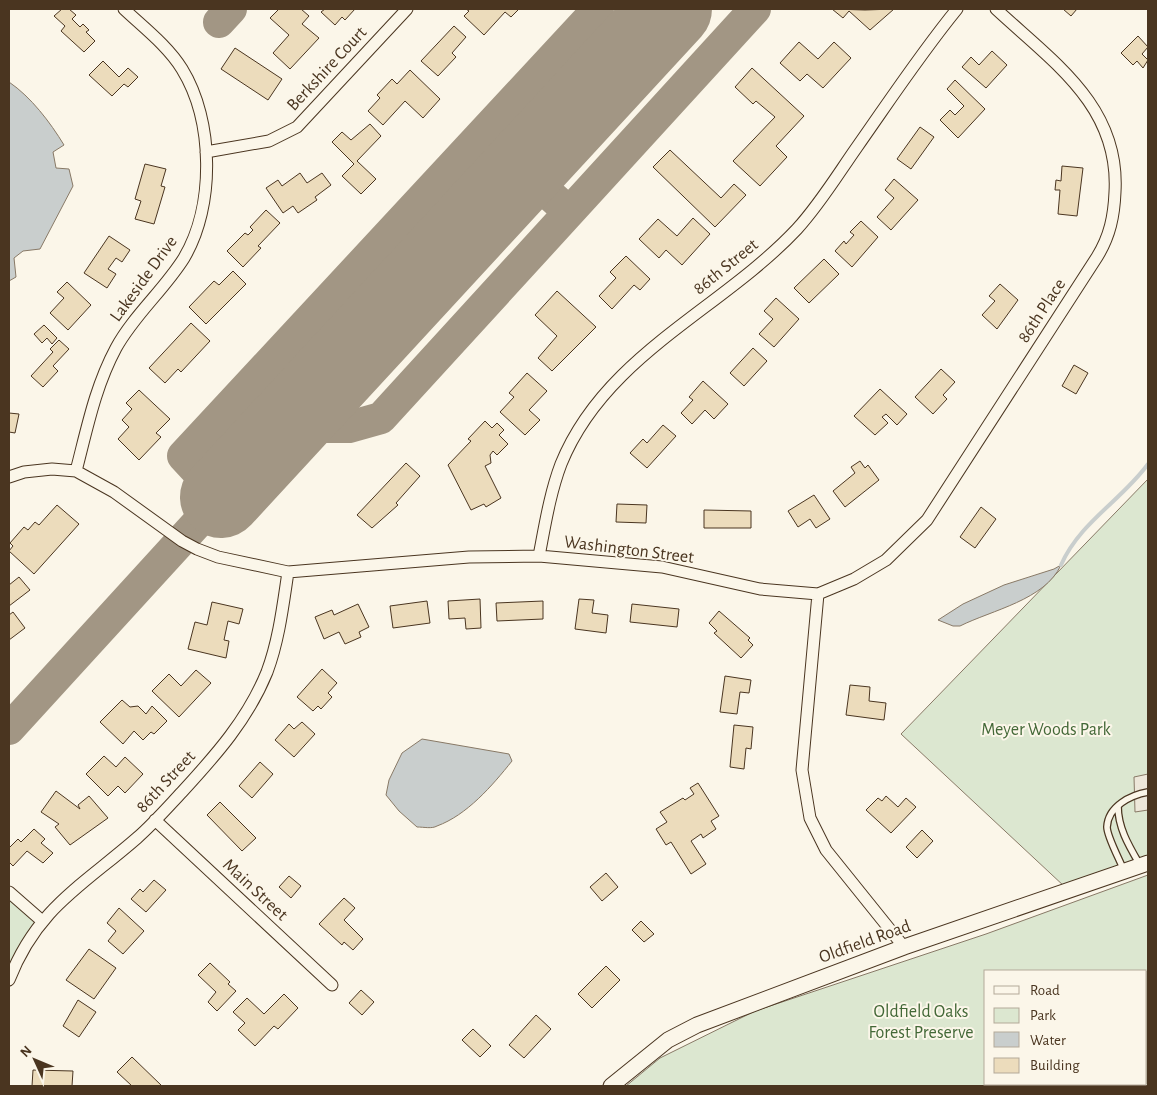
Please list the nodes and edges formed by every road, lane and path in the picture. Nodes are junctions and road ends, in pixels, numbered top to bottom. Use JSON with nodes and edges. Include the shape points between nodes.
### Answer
{"nodes":[{"id":1,"x":124,"y":9,"type":"edge"},
{"id":2,"x":407,"y":9,"type":"edge"},
{"id":3,"x":957,"y":9,"type":"edge"},
{"id":4,"x":996,"y":9,"type":"edge"},
{"id":5,"x":206,"y":152,"type":"junction"},
{"id":6,"x":76,"y":471,"type":"junction"},
{"id":7,"x":9,"y":477,"type":"edge"},
{"id":8,"x":539,"y":556,"type":"junction"},
{"id":9,"x":288,"y":572,"type":"junction"},
{"id":10,"x":818,"y":594,"type":"junction"},
{"id":11,"x":1148,"y":792,"type":"edge"},
{"id":12,"x":1118,"y":806,"type":"junction"},
{"id":13,"x":155,"y":820,"type":"junction"},
{"id":14,"x":1144,"y":864,"type":"edge"},
{"id":15,"x":1124,"y":871,"type":"junction"},
{"id":16,"x":9,"y":892,"type":"edge"},
{"id":17,"x":41,"y":920,"type":"junction"},
{"id":18,"x":904,"y":947,"type":"junction"},
{"id":19,"x":9,"y":980,"type":"edge"},
{"id":20,"x":332,"y":985,"type":"dead end"},
{"id":21,"x":611,"y":1086,"type":"edge"}],
"edges":[{"from":1,"to":5,"type":"street","name":"Lakeside Drive","via":[[184,74],[198,102]]},
{"from":2,"to":5,"type":"street","name":"Berkshire Court","via":[[297,127],[269,142]]},
{"from":3,"to":8,"type":"street","name":"86th Street","via":[[797,228],[766,258],[638,359],[604,394],[562,463],[546,516]]},
{"from":4,"to":10,"type":"street","name":"86th Place","via":[[1072,80],[1106,130],[1116,181],[1110,230],[1092,266],[926,520],[886,560],[854,579]]},
{"from":5,"to":6,"type":"street","name":"Lakeside Drive","via":[[206,200],[197,230],[174,272],[138,315],[110,361],[92,407]]},
{"from":6,"to":7,"type":"street","via":[[52,469]]},
{"from":6,"to":9,"type":"street","name":"Washington Street","via":[[114,492],[197,549],[218,557]]},
{"from":8,"to":9,"type":"street","name":"Washington Street","via":[[469,557]]},
{"from":8,"to":10,"type":"street","name":"Washington Street","via":[[662,568],[754,588]]},
{"from":9,"to":13,"type":"street","name":"86th Street","via":[[274,648],[253,702],[236,730]]},
{"from":10,"to":18,"type":"street","via":[[802,770],[808,810],[826,850]]},
{"from":11,"to":12,"type":"lane","via":[[1127,798]]},
{"from":12,"to":14,"type":"lane","via":[[1118,819],[1127,841]]},
{"from":12,"to":15,"type":"lane","via":[[1107,828]]},
{"from":13,"to":17,"type":"street","name":"86th Street"},
{"from":13,"to":20,"type":"street","name":"Main Street"},
{"from":14,"to":15,"type":"street","name":"Oldfield Road"},
{"from":15,"to":18,"type":"street","name":"Oldfield Road"},
{"from":16,"to":17,"type":"street"},
{"from":17,"to":19,"type":"street","name":"86th Street"},
{"from":18,"to":21,"type":"street","name":"Oldfield Road","via":[[697,1025],[668,1040]]}]}
